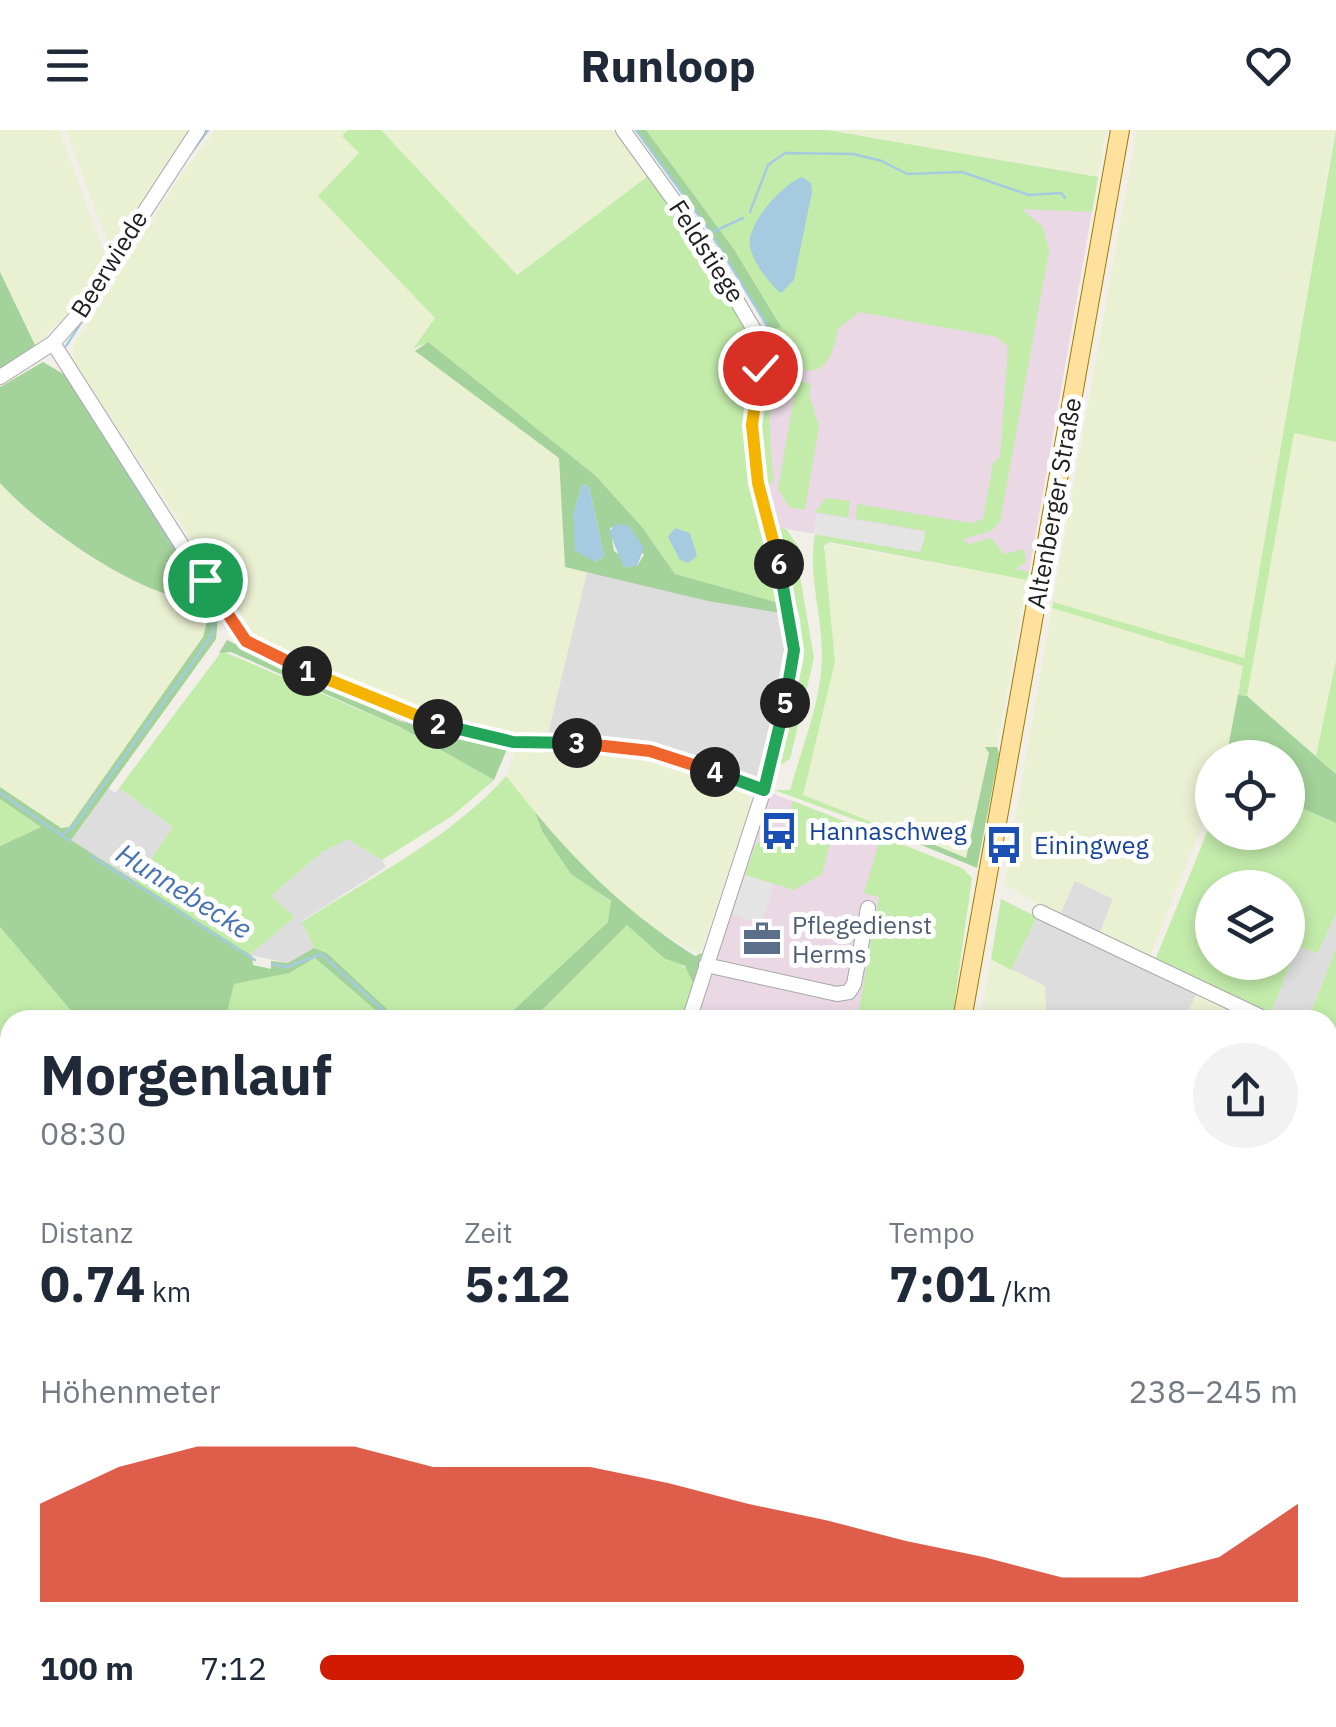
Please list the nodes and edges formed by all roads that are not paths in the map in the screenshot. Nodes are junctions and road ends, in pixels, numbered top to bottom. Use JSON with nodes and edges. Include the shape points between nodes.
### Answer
{"nodes":[{"id":1,"x":198,"y":130,"type":"edge"},
{"id":2,"x":624,"y":130,"type":"edge"},
{"id":3,"x":1120,"y":130,"type":"edge"},
{"id":4,"x":53,"y":344,"type":"junction"},
{"id":5,"x":0,"y":377,"type":"edge"},
{"id":6,"x":764,"y":790,"type":"junction"},
{"id":7,"x":868,"y":908,"type":"dead end"},
{"id":8,"x":1040,"y":912,"type":"dead end"},
{"id":9,"x":706,"y":965,"type":"junction"},
{"id":10,"x":691,"y":1010,"type":"edge"},
{"id":11,"x":964,"y":1010,"type":"edge"},
{"id":12,"x":1247,"y":1010,"type":"edge"}],
"edges":[{"from":1,"to":4,"type":"street","name":"Beerwiede"},
{"from":2,"to":6,"type":"street","name":"Feldstiege","via":[[760,340],[754,461],[794,650]]},
{"from":3,"to":11,"type":"main road","name":"Altenberger Straße"},
{"from":4,"to":5,"type":"street","name":"Beerwiede"},
{"from":4,"to":6,"type":"street","via":[[232,624],[253,646],[418,719],[513,742],[650,751]]},
{"from":6,"to":9,"type":"street","name":"Feldstiege"},
{"from":7,"to":9,"type":"street","via":[[848,992]]},
{"from":8,"to":12,"type":"street"},
{"from":9,"to":10,"type":"street","name":"Feldstiege"}]}
